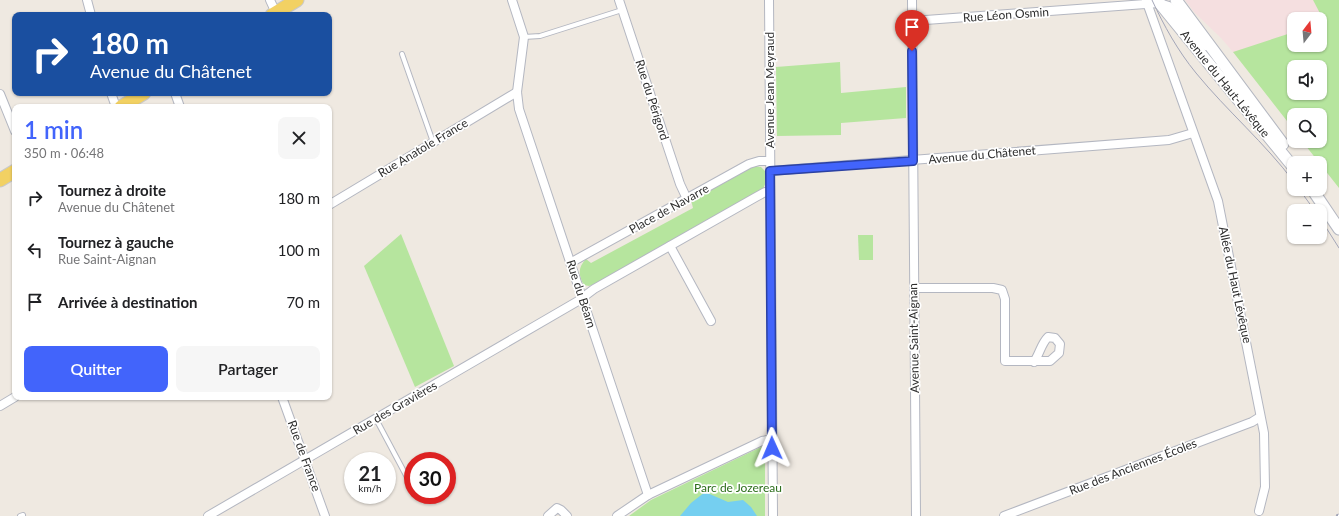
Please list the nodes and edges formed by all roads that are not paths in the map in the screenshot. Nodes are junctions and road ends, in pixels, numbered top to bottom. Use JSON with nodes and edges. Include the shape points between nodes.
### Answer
{"nodes":[{"id":1,"x":87,"y":0,"type":"edge"},
{"id":2,"x":270,"y":0,"type":"edge"},
{"id":3,"x":297,"y":0,"type":"edge"},
{"id":4,"x":512,"y":0,"type":"edge"},
{"id":5,"x":619,"y":0,"type":"edge"},
{"id":6,"x":769,"y":0,"type":"edge"},
{"id":7,"x":912,"y":0,"type":"edge"},
{"id":8,"x":1176,"y":0,"type":"edge"},
{"id":9,"x":1152,"y":2,"type":"edge"},
{"id":10,"x":622,"y":10,"type":"junction"},
{"id":11,"x":90,"y":12,"type":"edge"},
{"id":12,"x":273,"y":12,"type":"edge"},
{"id":13,"x":277,"y":12,"type":"edge"},
{"id":14,"x":912,"y":21,"type":"junction"},
{"id":15,"x":524,"y":37,"type":"junction"},
{"id":16,"x":402,"y":54,"type":"dead end"},
{"id":17,"x":1216,"y":54,"type":"junction"},
{"id":18,"x":1171,"y":65,"type":"joint"},
{"id":19,"x":517,"y":92,"type":"junction"},
{"id":20,"x":0,"y":94,"type":"edge"},
{"id":21,"x":139,"y":96,"type":"edge"},
{"id":22,"x":126,"y":104,"type":"edge"},
{"id":23,"x":12,"y":124,"type":"edge"},
{"id":24,"x":1194,"y":133,"type":"junction"},
{"id":25,"x":433,"y":142,"type":"junction"},
{"id":26,"x":1291,"y":156,"type":"edge"},
{"id":27,"x":1287,"y":160,"type":"edge"},
{"id":28,"x":770,"y":161,"type":"junction"},
{"id":29,"x":913,"y":161,"type":"junction"},
{"id":30,"x":770,"y":171,"type":"junction"},
{"id":31,"x":12,"y":173,"type":"edge"},
{"id":32,"x":0,"y":180,"type":"edge"},
{"id":33,"x":770,"y":192,"type":"junction"},
{"id":34,"x":1317,"y":196,"type":"edge"},
{"id":35,"x":687,"y":199,"type":"junction"},
{"id":36,"x":332,"y":204,"type":"edge"},
{"id":37,"x":1339,"y":229,"type":"edge"},
{"id":38,"x":670,"y":246,"type":"junction"},
{"id":39,"x":570,"y":263,"type":"junction"},
{"id":40,"x":914,"y":288,"type":"junction"},
{"id":41,"x":582,"y":298,"type":"junction"},
{"id":42,"x":711,"y":321,"type":"dead end"},
{"id":43,"x":1034,"y":362,"type":"dead end"},
{"id":44,"x":12,"y":398,"type":"edge"},
{"id":45,"x":283,"y":400,"type":"edge"},
{"id":46,"x":0,"y":406,"type":"edge"},
{"id":47,"x":1260,"y":417,"type":"junction"},
{"id":48,"x":376,"y":419,"type":"junction"},
{"id":49,"x":772,"y":439,"type":"junction"},
{"id":50,"x":305,"y":460,"type":"junction"},
{"id":51,"x":404,"y":472,"type":"edge"},
{"id":52,"x":648,"y":495,"type":"junction"},
{"id":53,"x":1259,"y":511,"type":"dead end"},
{"id":54,"x":208,"y":516,"type":"edge"},
{"id":55,"x":325,"y":516,"type":"edge"},
{"id":56,"x":548,"y":516,"type":"edge"},
{"id":57,"x":567,"y":516,"type":"edge"},
{"id":58,"x":617,"y":516,"type":"edge"},
{"id":59,"x":773,"y":516,"type":"edge"},
{"id":60,"x":916,"y":516,"type":"edge"},
{"id":61,"x":1004,"y":516,"type":"edge"}],
"edges":[{"from":1,"to":11,"type":"street"},
{"from":2,"to":12,"type":"street"},
{"from":3,"to":13,"type":"main road"},
{"from":4,"to":15,"type":"street"},
{"from":5,"to":10,"type":"street","name":"Rue du Périgord"},
{"from":6,"to":28,"type":"street","name":"Avenue Jean Meyraud"},
{"from":7,"to":14,"type":"street","name":"Avenue Saint-Aignan"},
{"from":8,"to":17,"type":"main road","name":"Avenue du Haut-Lévêque"},
{"from":9,"to":14,"type":"street","name":"Rue Léon Osmin"},
{"from":9,"to":17,"type":"street","via":[[1169,6],[1198,40]]},
{"from":9,"to":18,"type":"street","name":"Avenue du Haut-Lévêque"},
{"from":9,"to":27,"type":"main road","name":"Avenue du Haut-Lévêque"},
{"from":10,"to":15,"type":"lane","via":[[540,36]]},
{"from":10,"to":35,"type":"street","name":"Rue du Périgord"},
{"from":14,"to":29,"type":"street","name":"Avenue Saint-Aignan"},
{"from":15,"to":19,"type":"street","name":"Rue du Béarn"},
{"from":16,"to":25,"type":"lane"},
{"from":17,"to":26,"type":"main road","name":"Avenue du Haut-Lévêque"},
{"from":18,"to":24,"type":"street","name":"Allée du Haut Lévêque"},
{"from":19,"to":25,"type":"street","name":"Rue Anatole France"},
{"from":19,"to":39,"type":"street","name":"Rue du Béarn","via":[[520,110]]},
{"from":20,"to":23,"type":"street"},
{"from":21,"to":22,"type":"main road"},
{"from":24,"to":29,"type":"street","name":"Avenue du Châtenet","via":[[1169,140]]},
{"from":24,"to":47,"type":"street","name":"Allée du Haut Lévêque","via":[[1218,201]]},
{"from":25,"to":36,"type":"street","name":"Rue Anatole France"},
{"from":28,"to":30,"type":"street","name":"Avenue Jean Meyraud"},
{"from":28,"to":35,"type":"street","name":"Place de Navarre","via":[[749,164]]},
{"from":29,"to":30,"type":"street","name":"Avenue du Châtenet"},
{"from":29,"to":40,"type":"street","name":"Avenue Saint-Aignan"},
{"from":30,"to":33,"type":"street","name":"Avenue Jean Meyraud"},
{"from":31,"to":32,"type":"main road"},
{"from":33,"to":38,"type":"street","via":[[765,192]]},
{"from":33,"to":49,"type":"street","name":"Avenue Jean Meyraud"},
{"from":34,"to":37,"type":"main road"},
{"from":35,"to":39,"type":"street","name":"Place de Navarre"},
{"from":38,"to":41,"type":"street"},
{"from":38,"to":42,"type":"street"},
{"from":39,"to":41,"type":"street","name":"Rue du Béarn"},
{"from":40,"to":43,"type":"street","via":[[1002,290],[1005,361]]},
{"from":40,"to":60,"type":"street","name":"Avenue Saint-Aignan"},
{"from":41,"to":48,"type":"street","name":"Rue des Gravières"},
{"from":41,"to":52,"type":"street","name":"Rue du Béarn"},
{"from":44,"to":46,"type":"street"},
{"from":45,"to":50,"type":"street","name":"Rue de France"},
{"from":47,"to":53,"type":"street","name":"Allée du Haut Lévêque","via":[[1264,433],[1266,466],[1265,487]]},
{"from":47,"to":61,"type":"street","name":"Rue des Anciennes Écoles"},
{"from":48,"to":50,"type":"street","name":"Rue des Gravières"},
{"from":48,"to":51,"type":"lane"},
{"from":49,"to":52,"type":"street","via":[[762,441]]},
{"from":49,"to":59,"type":"street","name":"Avenue Jean Meyraud"},
{"from":50,"to":54,"type":"street","name":"Rue des Gravières"},
{"from":50,"to":55,"type":"street","name":"Rue de France"},
{"from":52,"to":58,"type":"street"},
{"from":56,"to":57,"type":"street","via":[[557,508]]}]}
